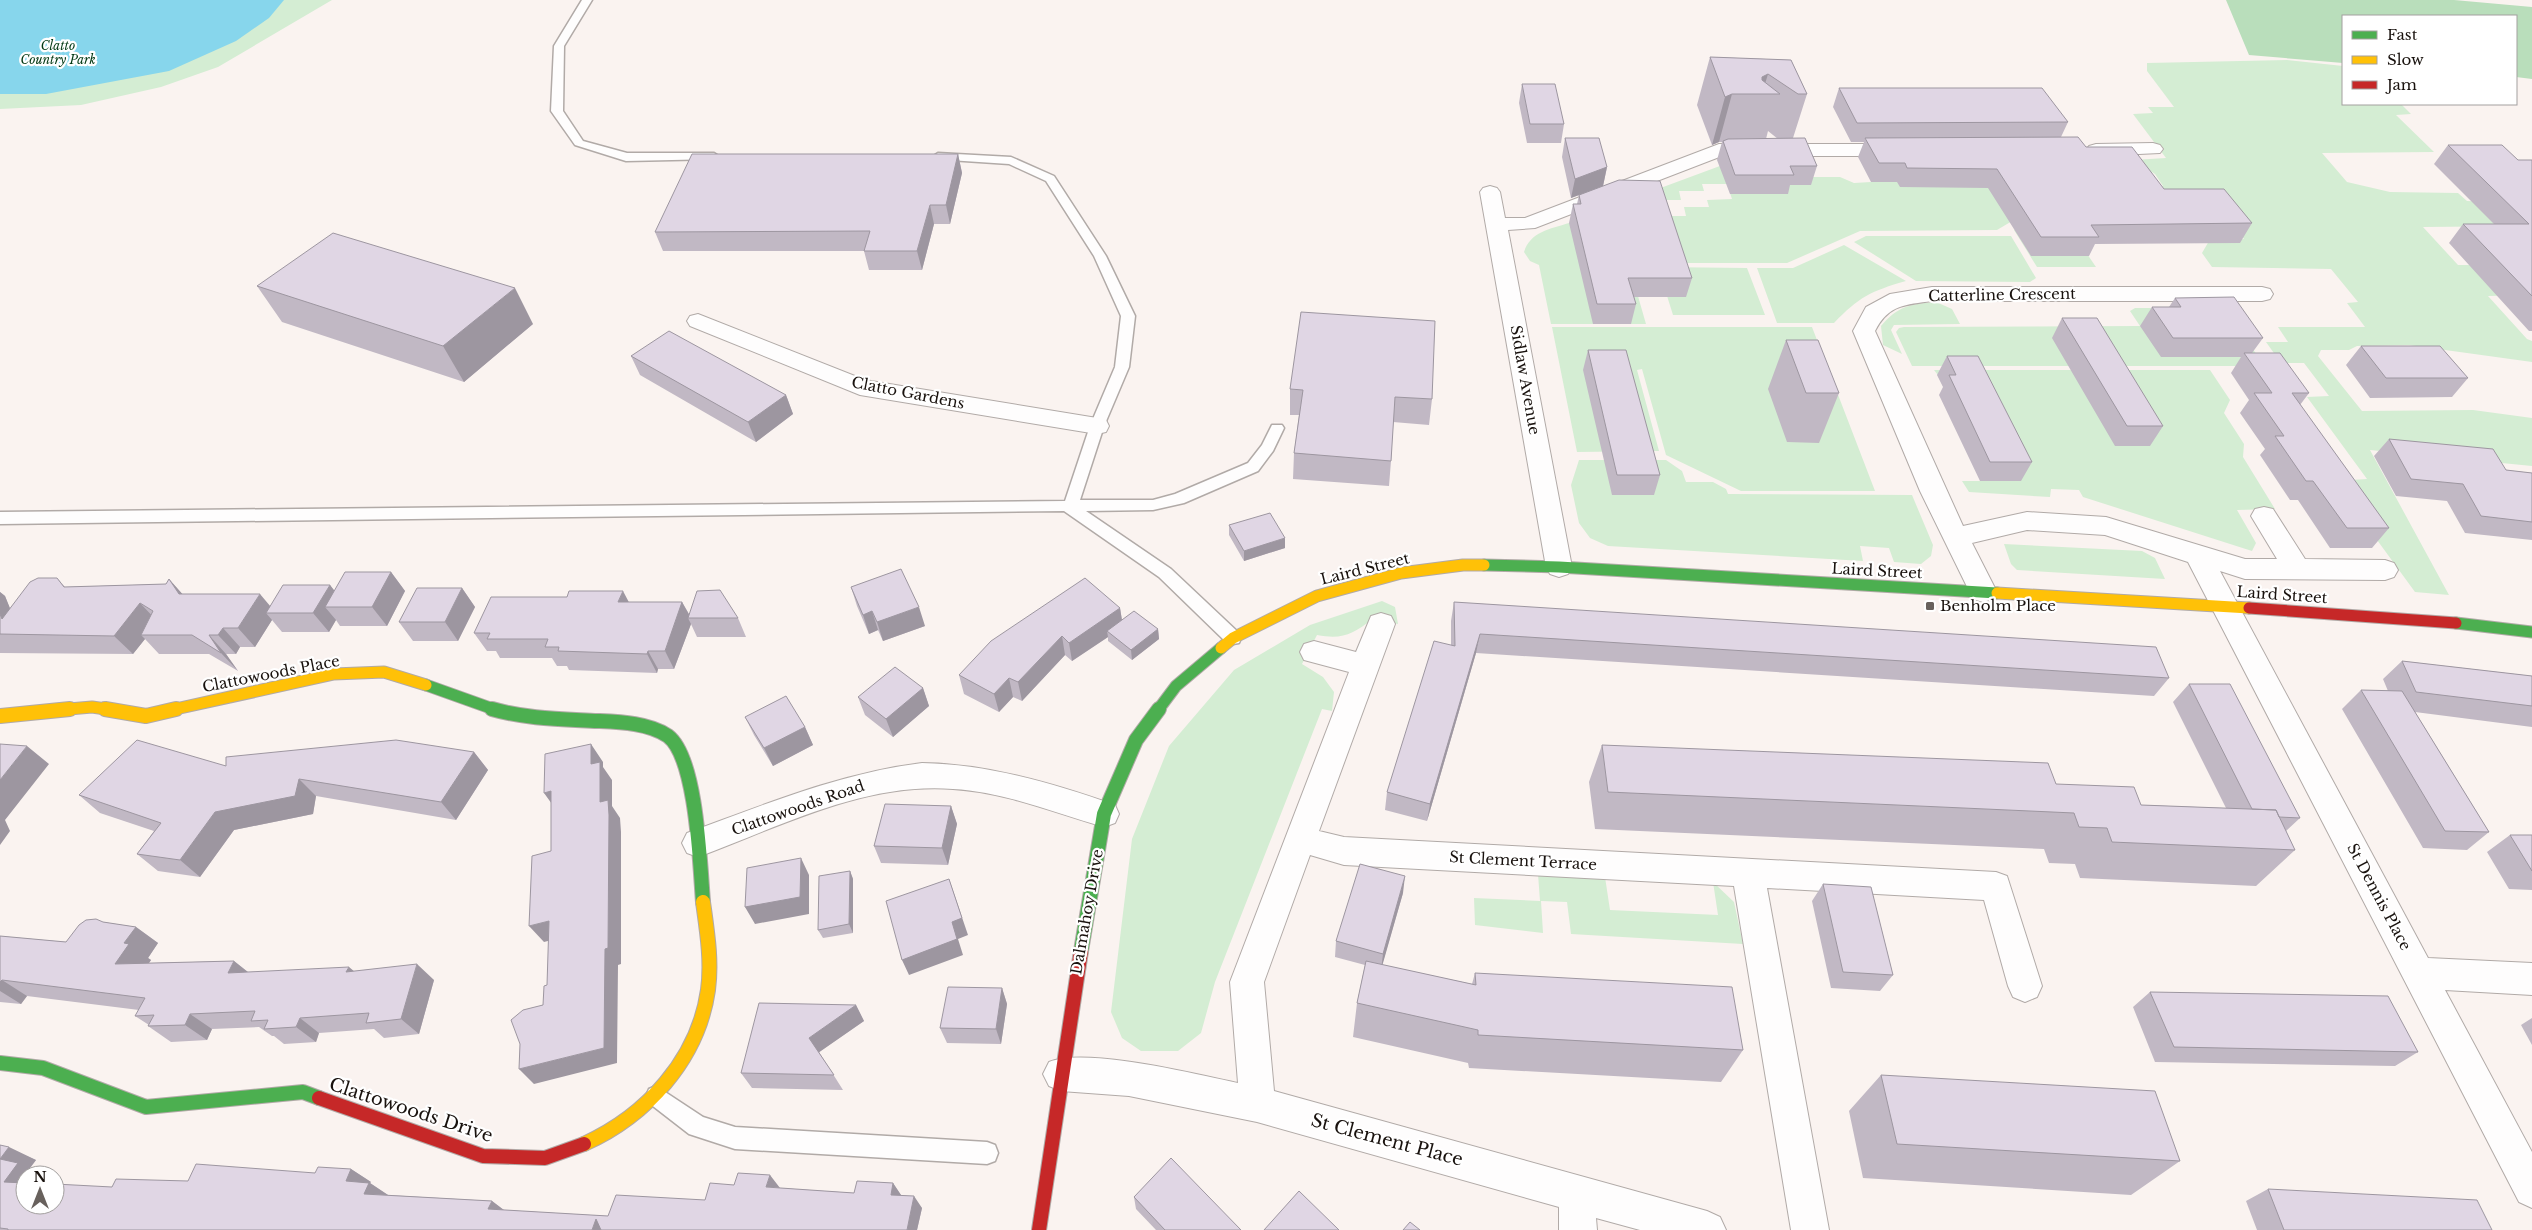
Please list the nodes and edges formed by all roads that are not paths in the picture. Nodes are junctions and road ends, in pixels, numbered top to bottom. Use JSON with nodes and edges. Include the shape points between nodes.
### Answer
{"nodes":[{"id":1,"x":587,"y":0,"type":"edge"},
{"id":2,"x":2153,"y":149,"type":"dead end"},
{"id":3,"x":1920,"y":150,"type":"edge"},
{"id":4,"x":2076,"y":150,"type":"edge"},
{"id":5,"x":724,"y":157,"type":"edge"},
{"id":6,"x":920,"y":157,"type":"edge"},
{"id":7,"x":1490,"y":192,"type":"dead end"},
{"id":8,"x":1496,"y":224,"type":"junction"},
{"id":9,"x":2262,"y":294,"type":"dead end"},
{"id":10,"x":698,"y":321,"type":"dead end"},
{"id":11,"x":1097,"y":426,"type":"junction"},
{"id":12,"x":1277,"y":428,"type":"dead end"},
{"id":13,"x":1070,"y":508,"type":"junction"},
{"id":14,"x":2264,"y":516,"type":"dead end"},
{"id":15,"x":0,"y":518,"type":"edge"},
{"id":16,"x":1956,"y":537,"type":"junction"},
{"id":17,"x":2198,"y":554,"type":"junction"},
{"id":18,"x":1559,"y":567,"type":"junction"},
{"id":19,"x":2297,"y":570,"type":"junction"},
{"id":20,"x":2385,"y":570,"type":"dead end"},
{"id":21,"x":1983,"y":592,"type":"junction"},
{"id":22,"x":2226,"y":606,"type":"junction"},
{"id":23,"x":1381,"y":624,"type":"dead end"},
{"id":24,"x":2532,"y":632,"type":"edge"},
{"id":25,"x":1233,"y":638,"type":"junction"},
{"id":26,"x":1314,"y":652,"type":"dead end"},
{"id":27,"x":1366,"y":666,"type":"junction"},
{"id":28,"x":0,"y":716,"type":"edge"},
{"id":29,"x":1104,"y":814,"type":"junction"},
{"id":30,"x":1300,"y":839,"type":"junction"},
{"id":31,"x":698,"y":843,"type":"junction"},
{"id":32,"x":1748,"y":872,"type":"junction"},
{"id":33,"x":2419,"y":973,"type":"junction"},
{"id":34,"x":2532,"y":979,"type":"edge"},
{"id":35,"x":2025,"y":986,"type":"dead end"},
{"id":36,"x":0,"y":1064,"type":"edge"},
{"id":37,"x":1061,"y":1074,"type":"junction"},
{"id":38,"x":656,"y":1096,"type":"junction"},
{"id":39,"x":1257,"y":1104,"type":"junction"},
{"id":40,"x":987,"y":1153,"type":"dead end"},
{"id":41,"x":2532,"y":1189,"type":"edge"},
{"id":42,"x":1577,"y":1193,"type":"junction"},
{"id":43,"x":1039,"y":1230,"type":"edge"},
{"id":44,"x":1578,"y":1230,"type":"edge"},
{"id":45,"x":1708,"y":1230,"type":"edge"},
{"id":46,"x":1810,"y":1230,"type":"edge"}],
"edges":[{"from":1,"to":5,"type":"lane","via":[[559,46],[557,111],[579,143],[626,157]]},
{"from":2,"to":4,"type":"street"},
{"from":3,"to":8,"type":"street","via":[[1777,144],[1719,150],[1528,224]]},
{"from":6,"to":11,"type":"lane","via":[[1011,162],[1050,179],[1100,256],[1128,316],[1122,367]]},
{"from":7,"to":8,"type":"street","name":"Sidlaw Avenue"},
{"from":8,"to":18,"type":"street","name":"Sidlaw Avenue"},
{"from":9,"to":16,"type":"street","name":"Catterline Crescent","via":[[1932,294],[1898,299],[1874,312],[1864,331]]},
{"from":10,"to":11,"type":"street","name":"Clatto Gardens","via":[[860,387]]},
{"from":11,"to":13,"type":"lane"},
{"from":12,"to":13,"type":"lane","via":[[1268,447],[1253,466],[1179,500],[1153,505]]},
{"from":13,"to":15,"type":"lane"},
{"from":13,"to":25,"type":"lane","via":[[1164,573]]},
{"from":14,"to":19,"type":"street"},
{"from":16,"to":17,"type":"street","via":[[2027,521],[2106,526]]},
{"from":16,"to":21,"type":"street","name":"Catterline Crescent"},
{"from":17,"to":19,"type":"street","via":[[2244,568]]},
{"from":17,"to":22,"type":"street"},
{"from":18,"to":21,"type":"street","name":"Laird Street"},
{"from":18,"to":25,"type":"street","name":"Laird Street","via":[[1463,566],[1400,574],[1317,596]]},
{"from":19,"to":20,"type":"street"},
{"from":21,"to":22,"type":"street","name":"Laird Street"},
{"from":22,"to":24,"type":"street","name":"Laird Street","via":[[2440,621]]},
{"from":22,"to":33,"type":"street","name":"St Dennis Place"},
{"from":23,"to":27,"type":"street"},
{"from":25,"to":29,"type":"street","name":"Dalmahoy Drive","via":[[1176,686],[1136,740]]},
{"from":26,"to":27,"type":"street"},
{"from":27,"to":30,"type":"street"},
{"from":28,"to":31,"type":"street","name":"Clattowoods Place","via":[[92,707],[146,716],[334,674],[384,672],[478,707],[525,717],[643,726],[669,738],[682,758],[690,781]]},
{"from":29,"to":31,"type":"street","name":"Clattowoods Road","via":[[1000,785],[953,776],[906,776],[856,786]]},
{"from":29,"to":37,"type":"street","name":"Dalmahoy Drive"},
{"from":30,"to":32,"type":"street","name":"St Clement Terrace","via":[[1344,851]]},
{"from":30,"to":39,"type":"street","via":[[1247,982]]},
{"from":31,"to":38,"type":"street","name":"Clattowoods Drive","via":[[709,956],[706,1000],[692,1044]]},
{"from":32,"to":35,"type":"street","name":"St Clement Terrace","via":[[1996,886]]},
{"from":32,"to":46,"type":"street"},
{"from":33,"to":34,"type":"street"},
{"from":33,"to":41,"type":"street","name":"St Dennis Place"},
{"from":36,"to":38,"type":"street","name":"Clattowoods Drive","via":[[43,1068],[146,1108],[303,1092],[482,1156],[545,1158],[605,1136]]},
{"from":37,"to":39,"type":"street","name":"St Clement Place","via":[[1129,1079]]},
{"from":37,"to":43,"type":"street","name":"Dalmahoy Drive"},
{"from":38,"to":40,"type":"lane","via":[[697,1126],[735,1138]]},
{"from":39,"to":42,"type":"street","name":"St Clement Place"},
{"from":42,"to":44,"type":"street"},
{"from":42,"to":45,"type":"street","name":"St Clement Place"}]}
